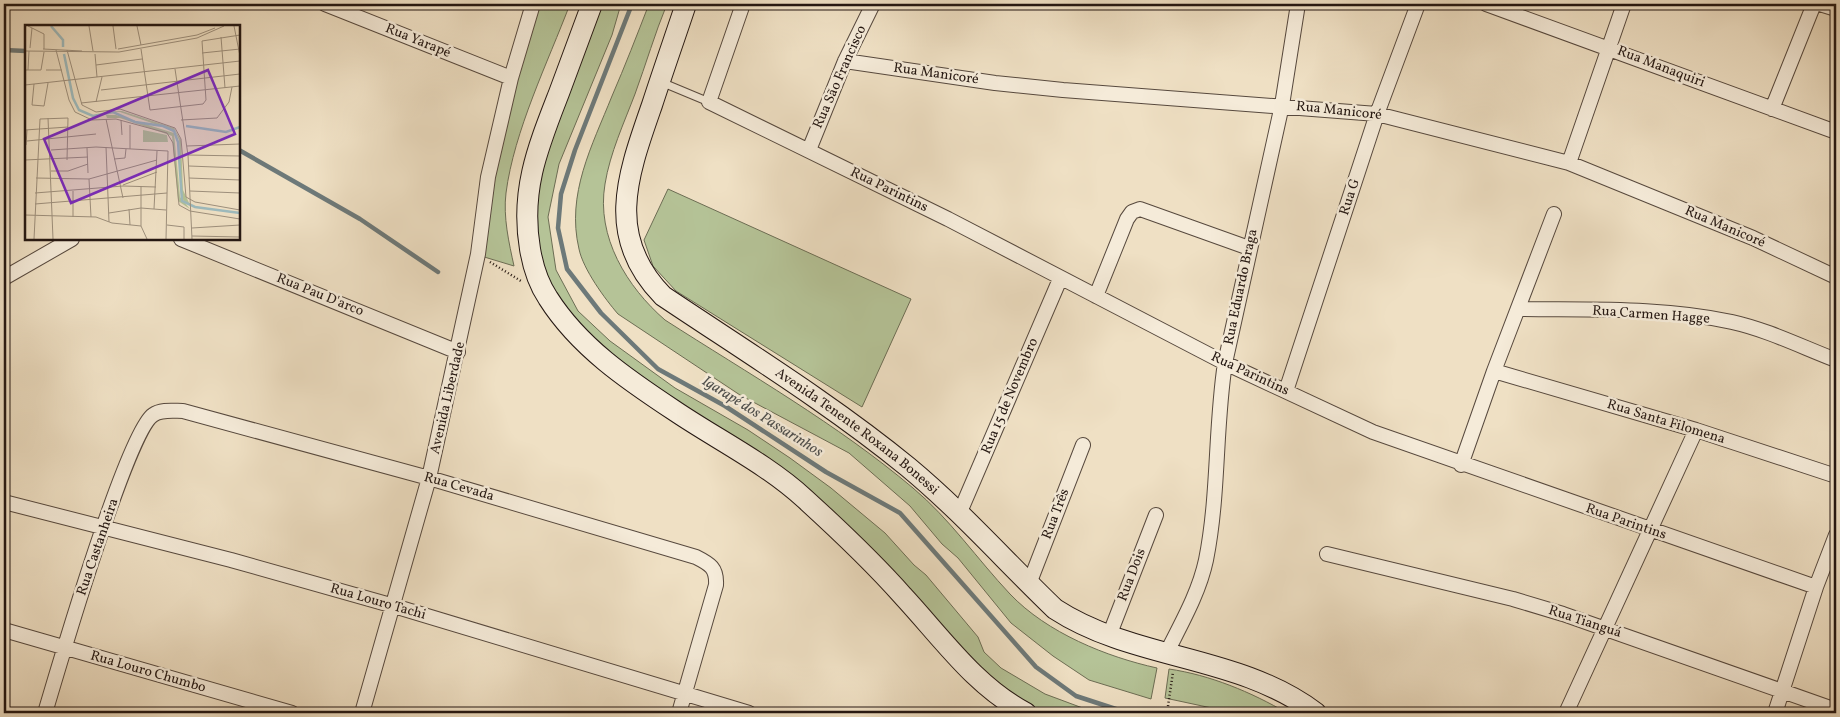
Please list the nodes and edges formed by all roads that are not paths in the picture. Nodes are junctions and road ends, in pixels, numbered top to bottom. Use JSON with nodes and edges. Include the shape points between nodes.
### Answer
{"nodes":[{"id":1,"x":325,"y":4,"type":"edge"},
{"id":2,"x":534,"y":4,"type":"edge"},
{"id":3,"x":592,"y":4,"type":"edge"},
{"id":4,"x":686,"y":4,"type":"edge"},
{"id":5,"x":743,"y":4,"type":"edge"},
{"id":6,"x":873,"y":4,"type":"edge"},
{"id":7,"x":1298,"y":4,"type":"edge"},
{"id":8,"x":1418,"y":4,"type":"edge"},
{"id":9,"x":1486,"y":4,"type":"edge"},
{"id":10,"x":1624,"y":4,"type":"edge"},
{"id":11,"x":1814,"y":4,"type":"edge"},
{"id":12,"x":1820,"y":4,"type":"edge"},
{"id":13,"x":1836,"y":9,"type":"edge"},
{"id":14,"x":1608,"y":47,"type":"junction"},
{"id":15,"x":844,"y":61,"type":"junction"},
{"id":16,"x":511,"y":78,"type":"junction"},
{"id":17,"x":660,"y":82,"type":"junction"},
{"id":18,"x":709,"y":102,"type":"junction"},
{"id":19,"x":1282,"y":105,"type":"junction"},
{"id":20,"x":1772,"y":109,"type":"junction"},
{"id":21,"x":1377,"y":114,"type":"junction"},
{"id":22,"x":1836,"y":132,"type":"edge"},
{"id":23,"x":809,"y":150,"type":"junction"},
{"id":24,"x":1569,"y":163,"type":"junction"},
{"id":25,"x":1554,"y":214,"type":"dead end"},
{"id":26,"x":70,"y":240,"type":"edge"},
{"id":27,"x":183,"y":240,"type":"edge"},
{"id":28,"x":1249,"y":248,"type":"junction"},
{"id":29,"x":1836,"y":277,"type":"edge"},
{"id":30,"x":4,"y":278,"type":"edge"},
{"id":31,"x":1060,"y":279,"type":"junction"},
{"id":32,"x":1096,"y":296,"type":"junction"},
{"id":33,"x":1520,"y":309,"type":"junction"},
{"id":34,"x":458,"y":352,"type":"junction"},
{"id":35,"x":1836,"y":360,"type":"edge"},
{"id":36,"x":1225,"y":363,"type":"junction"},
{"id":37,"x":1494,"y":372,"type":"junction"},
{"id":38,"x":1286,"y":391,"type":"junction"},
{"id":39,"x":183,"y":411,"type":"joint"},
{"id":40,"x":1696,"y":430,"type":"junction"},
{"id":41,"x":1083,"y":445,"type":"dead end"},
{"id":42,"x":1461,"y":465,"type":"junction"},
{"id":43,"x":1836,"y":476,"type":"edge"},
{"id":44,"x":430,"y":478,"type":"junction"},
{"id":45,"x":4,"y":502,"type":"edge"},
{"id":46,"x":960,"y":512,"type":"junction"},
{"id":47,"x":1156,"y":515,"type":"dead end"},
{"id":48,"x":103,"y":529,"type":"junction"},
{"id":49,"x":1650,"y":530,"type":"junction"},
{"id":50,"x":1836,"y":535,"type":"edge"},
{"id":51,"x":1327,"y":554,"type":"dead end"},
{"id":52,"x":1029,"y":584,"type":"junction"},
{"id":53,"x":1816,"y":587,"type":"junction"},
{"id":54,"x":394,"y":606,"type":"junction"},
{"id":55,"x":1606,"y":628,"type":"junction"},
{"id":56,"x":4,"y":630,"type":"edge"},
{"id":57,"x":1109,"y":636,"type":"junction"},
{"id":58,"x":64,"y":648,"type":"junction"},
{"id":59,"x":1170,"y":659,"type":"junction"},
{"id":60,"x":1783,"y":690,"type":"junction"},
{"id":61,"x":685,"y":692,"type":"junction"},
{"id":62,"x":1836,"y":710,"type":"edge"},
{"id":63,"x":45,"y":713,"type":"edge"},
{"id":64,"x":292,"y":713,"type":"edge"},
{"id":65,"x":362,"y":713,"type":"edge"},
{"id":66,"x":679,"y":713,"type":"edge"},
{"id":67,"x":749,"y":713,"type":"edge"},
{"id":68,"x":1026,"y":713,"type":"edge"},
{"id":69,"x":1316,"y":713,"type":"edge"},
{"id":70,"x":1566,"y":713,"type":"edge"},
{"id":71,"x":1775,"y":713,"type":"edge"}],
"edges":[{"from":1,"to":16,"type":"street","name":"Rua Yarapé"},
{"from":2,"to":16,"type":"street","name":"Avenida Liberdade"},
{"from":3,"to":68,"type":"street","via":[[539,144],[526,201],[533,266],[548,299],[589,347],[627,379],[800,494],[889,580],[977,680]]},
{"from":4,"to":17,"type":"street","name":"Avenida Tenente Roxana Bonessi"},
{"from":5,"to":18,"type":"street"},
{"from":6,"to":15,"type":"street","name":"Rua São Francisco"},
{"from":7,"to":19,"type":"street","name":"Rua Eduardo Braga"},
{"from":8,"to":21,"type":"street","name":"Rua G"},
{"from":9,"to":14,"type":"street","name":"Rua Manaquiri"},
{"from":10,"to":14,"type":"street"},
{"from":11,"to":20,"type":"street"},
{"from":12,"to":13,"type":"street"},
{"from":14,"to":20,"type":"street","name":"Rua Manaquiri"},
{"from":14,"to":24,"type":"street"},
{"from":15,"to":19,"type":"street","name":"Rua Manicoré","via":[[1063,90]]},
{"from":15,"to":23,"type":"street","name":"Rua São Francisco"},
{"from":16,"to":34,"type":"street","name":"Avenida Liberdade","via":[[488,177],[478,254]]},
{"from":17,"to":18,"type":"lane"},
{"from":17,"to":46,"type":"street","name":"Avenida Tenente Roxana Bonessi","via":[[632,160],[625,202],[625,220],[634,252],[649,283],[663,296],[841,415]]},
{"from":18,"to":23,"type":"street","name":"Rua Parintins"},
{"from":19,"to":21,"type":"street","name":"Rua Manicoré"},
{"from":19,"to":28,"type":"street","name":"Rua Eduardo Braga"},
{"from":20,"to":22,"type":"street","name":"Rua Manaquiri"},
{"from":21,"to":24,"type":"street","name":"Rua Manicoré"},
{"from":21,"to":38,"type":"street","name":"Rua G"},
{"from":23,"to":31,"type":"street","name":"Rua Parintins"},
{"from":24,"to":29,"type":"street","name":"Rua Manicoré","via":[[1753,238]]},
{"from":25,"to":33,"type":"street"},
{"from":26,"to":30,"type":"street"},
{"from":27,"to":34,"type":"street","name":"Rua Pau D'arco"},
{"from":28,"to":32,"type":"street","via":[[1140,209],[1127,219]]},
{"from":28,"to":36,"type":"street","name":"Rua Eduardo Braga"},
{"from":31,"to":32,"type":"street","name":"Rua Parintins"},
{"from":31,"to":46,"type":"street","name":"Rua 15 de Novembro"},
{"from":32,"to":36,"type":"street","name":"Rua Parintins"},
{"from":33,"to":35,"type":"street","name":"Rua Carmen Hagge","via":[[1690,314],[1743,325]]},
{"from":33,"to":37,"type":"street"},
{"from":34,"to":44,"type":"street","name":"Avenida Liberdade"},
{"from":36,"to":38,"type":"street","name":"Rua Parintins"},
{"from":36,"to":59,"type":"street","name":"Rua Eduardo Braga","via":[[1218,406],[1206,560]]},
{"from":37,"to":40,"type":"street","name":"Rua Santa Filomena"},
{"from":37,"to":42,"type":"street"},
{"from":38,"to":42,"type":"street","name":"Rua Parintins","via":[[1373,432]]},
{"from":39,"to":44,"type":"street","name":"Rua Cevada"},
{"from":39,"to":48,"type":"street","name":"Rua Castanheira","via":[[163,411],[153,415],[144,425]]},
{"from":40,"to":43,"type":"street","name":"Rua Santa Filomena"},
{"from":40,"to":49,"type":"street"},
{"from":41,"to":52,"type":"street","name":"Rua Três"},
{"from":42,"to":49,"type":"street","name":"Rua Parintins"},
{"from":44,"to":54,"type":"street","name":"Avenida Liberdade"},
{"from":44,"to":61,"type":"street","name":"Rua Cevada","via":[[696,557],[714,568],[716,585]]},
{"from":45,"to":48,"type":"street","name":"Rua Louro Tachi"},
{"from":46,"to":52,"type":"street","name":"Avenida Tenente Roxana Bonessi"},
{"from":47,"to":57,"type":"street","name":"Rua Dois"},
{"from":48,"to":54,"type":"street","name":"Rua Louro Tachi","via":[[231,560]]},
{"from":48,"to":58,"type":"street","name":"Rua Castanheira"},
{"from":49,"to":53,"type":"street","name":"Rua Parintins"},
{"from":49,"to":55,"type":"street"},
{"from":50,"to":53,"type":"street"},
{"from":51,"to":55,"type":"street","name":"Rua Tianguá","via":[[1513,599]]},
{"from":52,"to":57,"type":"street","name":"Avenida Tenente Roxana Bonessi","via":[[1055,608],[1082,625]]},
{"from":53,"to":60,"type":"street"},
{"from":54,"to":61,"type":"street","name":"Rua Louro Tachi"},
{"from":54,"to":65,"type":"street","name":"Avenida Liberdade"},
{"from":55,"to":60,"type":"street","name":"Rua Tianguá"},
{"from":55,"to":70,"type":"street"},
{"from":56,"to":58,"type":"street","name":"Rua Louro Chumbo"},
{"from":57,"to":59,"type":"street","name":"Avenida Tenente Roxana Bonessi"},
{"from":58,"to":63,"type":"street","name":"Rua Castanheira"},
{"from":58,"to":64,"type":"street","name":"Rua Louro Chumbo"},
{"from":59,"to":69,"type":"street","name":"Avenida Tenente Roxana Bonessi","via":[[1191,658],[1253,678]]},
{"from":60,"to":62,"type":"street","name":"Rua Tianguá"},
{"from":60,"to":71,"type":"street"},
{"from":61,"to":66,"type":"street"},
{"from":61,"to":67,"type":"street","name":"Rua Louro Tachi"}]}
